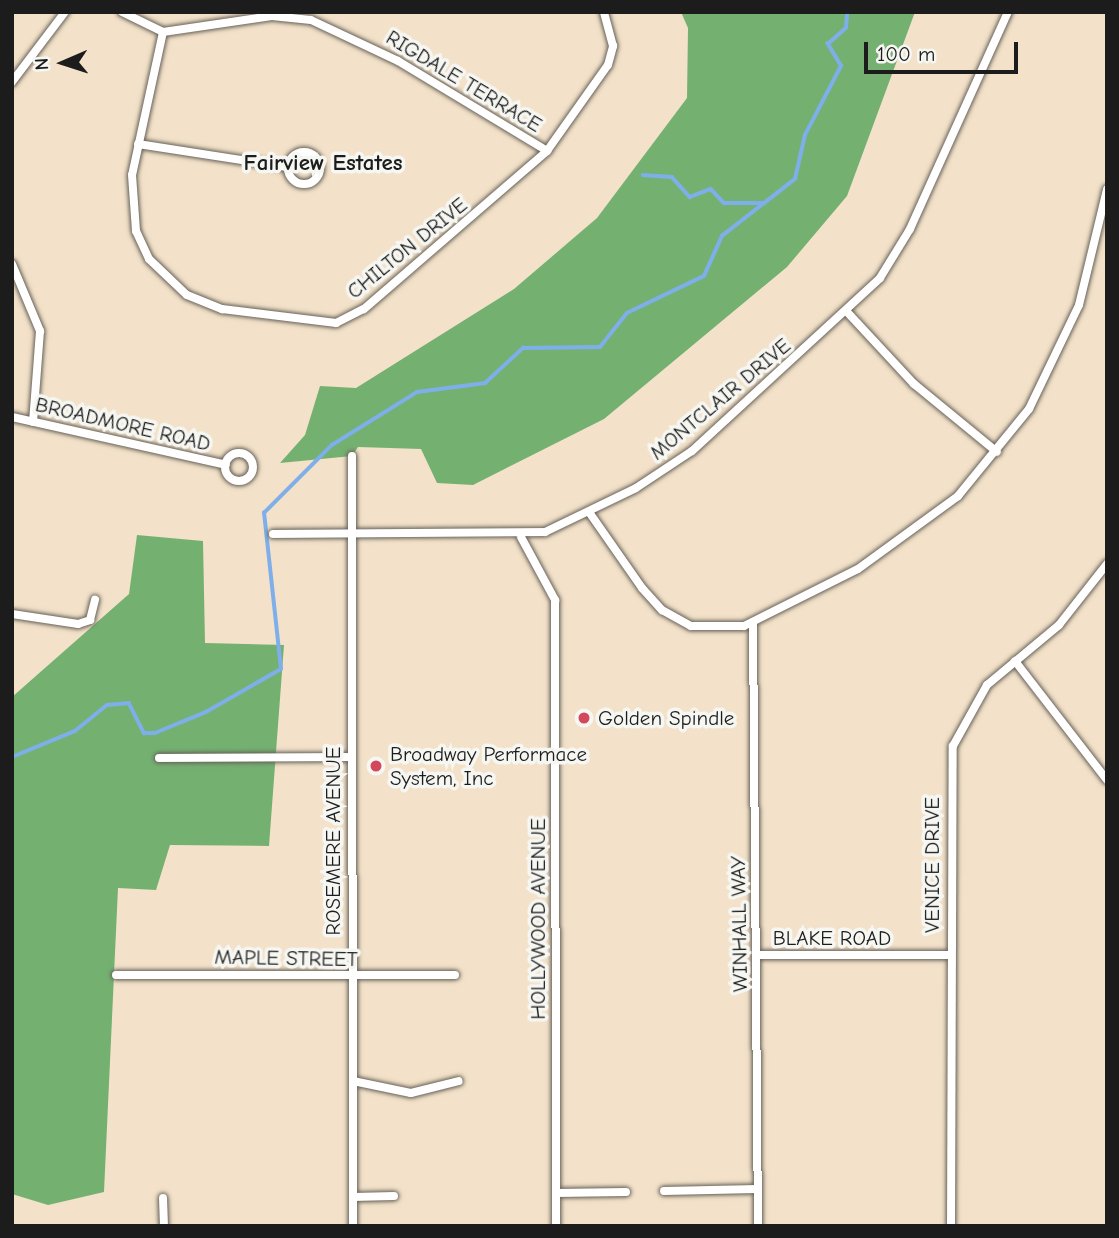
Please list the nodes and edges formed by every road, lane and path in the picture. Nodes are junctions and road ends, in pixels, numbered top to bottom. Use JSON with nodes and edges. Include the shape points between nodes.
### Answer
{"nodes":[{"id":1,"x":65,"y":12,"type":"edge"},
{"id":2,"x":122,"y":12,"type":"edge"},
{"id":3,"x":604,"y":12,"type":"edge"},
{"id":4,"x":1008,"y":12,"type":"edge"},
{"id":5,"x":272,"y":14,"type":"edge"},
{"id":6,"x":163,"y":32,"type":"junction"},
{"id":7,"x":12,"y":82,"type":"edge"},
{"id":8,"x":138,"y":144,"type":"junction"},
{"id":9,"x":547,"y":151,"type":"junction"},
{"id":10,"x":287,"y":167,"type":"junction"},
{"id":11,"x":1107,"y":189,"type":"edge"},
{"id":12,"x":12,"y":264,"type":"edge"},
{"id":13,"x":848,"y":313,"type":"junction"},
{"id":14,"x":12,"y":417,"type":"edge"},
{"id":15,"x":33,"y":422,"type":"junction"},
{"id":16,"x":997,"y":452,"type":"junction"},
{"id":17,"x":352,"y":456,"type":"dead end"},
{"id":18,"x":226,"y":465,"type":"dead end"},
{"id":19,"x":589,"y":512,"type":"junction"},
{"id":20,"x":273,"y":534,"type":"dead end"},
{"id":21,"x":352,"y":536,"type":"junction"},
{"id":22,"x":521,"y":537,"type":"junction"},
{"id":23,"x":1107,"y":564,"type":"edge"},
{"id":24,"x":95,"y":600,"type":"dead end"},
{"id":25,"x":12,"y":614,"type":"edge"},
{"id":26,"x":753,"y":621,"type":"junction"},
{"id":27,"x":1015,"y":661,"type":"junction"},
{"id":28,"x":351,"y":757,"type":"junction"},
{"id":29,"x":159,"y":758,"type":"dead end"},
{"id":30,"x":1107,"y":780,"type":"edge"},
{"id":31,"x":949,"y":955,"type":"junction"},
{"id":32,"x":757,"y":956,"type":"junction"},
{"id":33,"x":116,"y":975,"type":"dead end"},
{"id":34,"x":455,"y":975,"type":"dead end"},
{"id":35,"x":350,"y":978,"type":"junction"},
{"id":36,"x":353,"y":1081,"type":"junction"},
{"id":37,"x":459,"y":1082,"type":"dead end"},
{"id":38,"x":757,"y":1189,"type":"junction"},
{"id":39,"x":664,"y":1191,"type":"dead end"},
{"id":40,"x":626,"y":1192,"type":"dead end"},
{"id":41,"x":556,"y":1193,"type":"junction"},
{"id":42,"x":394,"y":1196,"type":"dead end"},
{"id":43,"x":353,"y":1197,"type":"junction"},
{"id":44,"x":163,"y":1198,"type":"dead end"},
{"id":45,"x":164,"y":1226,"type":"edge"},
{"id":46,"x":353,"y":1226,"type":"edge"},
{"id":47,"x":556,"y":1226,"type":"edge"},
{"id":48,"x":758,"y":1226,"type":"edge"},
{"id":49,"x":951,"y":1226,"type":"edge"}],
"edges":[{"from":1,"to":7,"type":"street"},
{"from":2,"to":6,"type":"street"},
{"from":3,"to":9,"type":"street","name":"CHILTON DRIVE","via":[[613,37],[608,65]]},
{"from":4,"to":13,"type":"street","name":"MONTCLAIR DRIVE","via":[[910,229]]},
{"from":5,"to":6,"type":"street","name":"RIGDALE TERRACE"},
{"from":5,"to":9,"type":"street","name":"RIGDALE TERRACE","via":[[345,32]]},
{"from":6,"to":8,"type":"street","name":"CHILTON DRIVE"},
{"from":8,"to":9,"type":"street","name":"CHILTON DRIVE","via":[[131,204],[136,231],[164,277],[222,309],[336,323],[364,309]]},
{"from":8,"to":10,"type":"street"},
{"from":10,"to":10,"type":"street","via":[[302,185],[320,170],[316,158],[305,152]]},
{"from":11,"to":16,"type":"street","via":[[1066,339]]},
{"from":12,"to":15,"type":"street","via":[[40,331]]},
{"from":13,"to":16,"type":"street","via":[[914,384]]},
{"from":13,"to":19,"type":"street","name":"MONTCLAIR DRIVE","via":[[692,451]]},
{"from":14,"to":15,"type":"street","name":"BROADMORE ROAD"},
{"from":15,"to":18,"type":"street","name":"BROADMORE ROAD"},
{"from":16,"to":26,"type":"street","via":[[958,496],[904,540]]},
{"from":17,"to":21,"type":"street","name":"ROSEMERE AVENUE"},
{"from":19,"to":22,"type":"street","name":"MONTCLAIR DRIVE"},
{"from":19,"to":26,"type":"street","via":[[662,610],[710,629]]},
{"from":20,"to":21,"type":"street","name":"MONTCLAIR DRIVE"},
{"from":21,"to":22,"type":"street","name":"MONTCLAIR DRIVE"},
{"from":21,"to":28,"type":"street","name":"ROSEMERE AVENUE"},
{"from":22,"to":41,"type":"street","name":"HOLLYWOOD AVENUE","via":[[555,600]]},
{"from":23,"to":27,"type":"street","name":"VENICE DRIVE","via":[[1059,625]]},
{"from":24,"to":25,"type":"street","via":[[90,620],[78,624]]},
{"from":26,"to":32,"type":"street","name":"WINHALL WAY"},
{"from":27,"to":30,"type":"street"},
{"from":27,"to":31,"type":"street","name":"VENICE DRIVE","via":[[981,693],[953,746]]},
{"from":28,"to":29,"type":"street"},
{"from":28,"to":35,"type":"street","name":"ROSEMERE AVENUE"},
{"from":31,"to":32,"type":"street","name":"BLAKE ROAD"},
{"from":31,"to":49,"type":"street","name":"VENICE DRIVE"},
{"from":32,"to":38,"type":"street","name":"WINHALL WAY"},
{"from":33,"to":35,"type":"street","name":"MAPLE STREET","via":[[335,972]]},
{"from":34,"to":35,"type":"street","name":"MAPLE STREET"},
{"from":35,"to":36,"type":"street","name":"ROSEMERE AVENUE"},
{"from":36,"to":37,"type":"street","via":[[411,1093]]},
{"from":36,"to":43,"type":"street","name":"ROSEMERE AVENUE"},
{"from":38,"to":39,"type":"street"},
{"from":38,"to":48,"type":"street","name":"WINHALL WAY"},
{"from":40,"to":41,"type":"street"},
{"from":41,"to":47,"type":"street","name":"HOLLYWOOD AVENUE"},
{"from":42,"to":43,"type":"street"},
{"from":43,"to":46,"type":"street","name":"ROSEMERE AVENUE"},
{"from":44,"to":45,"type":"street"}]}
